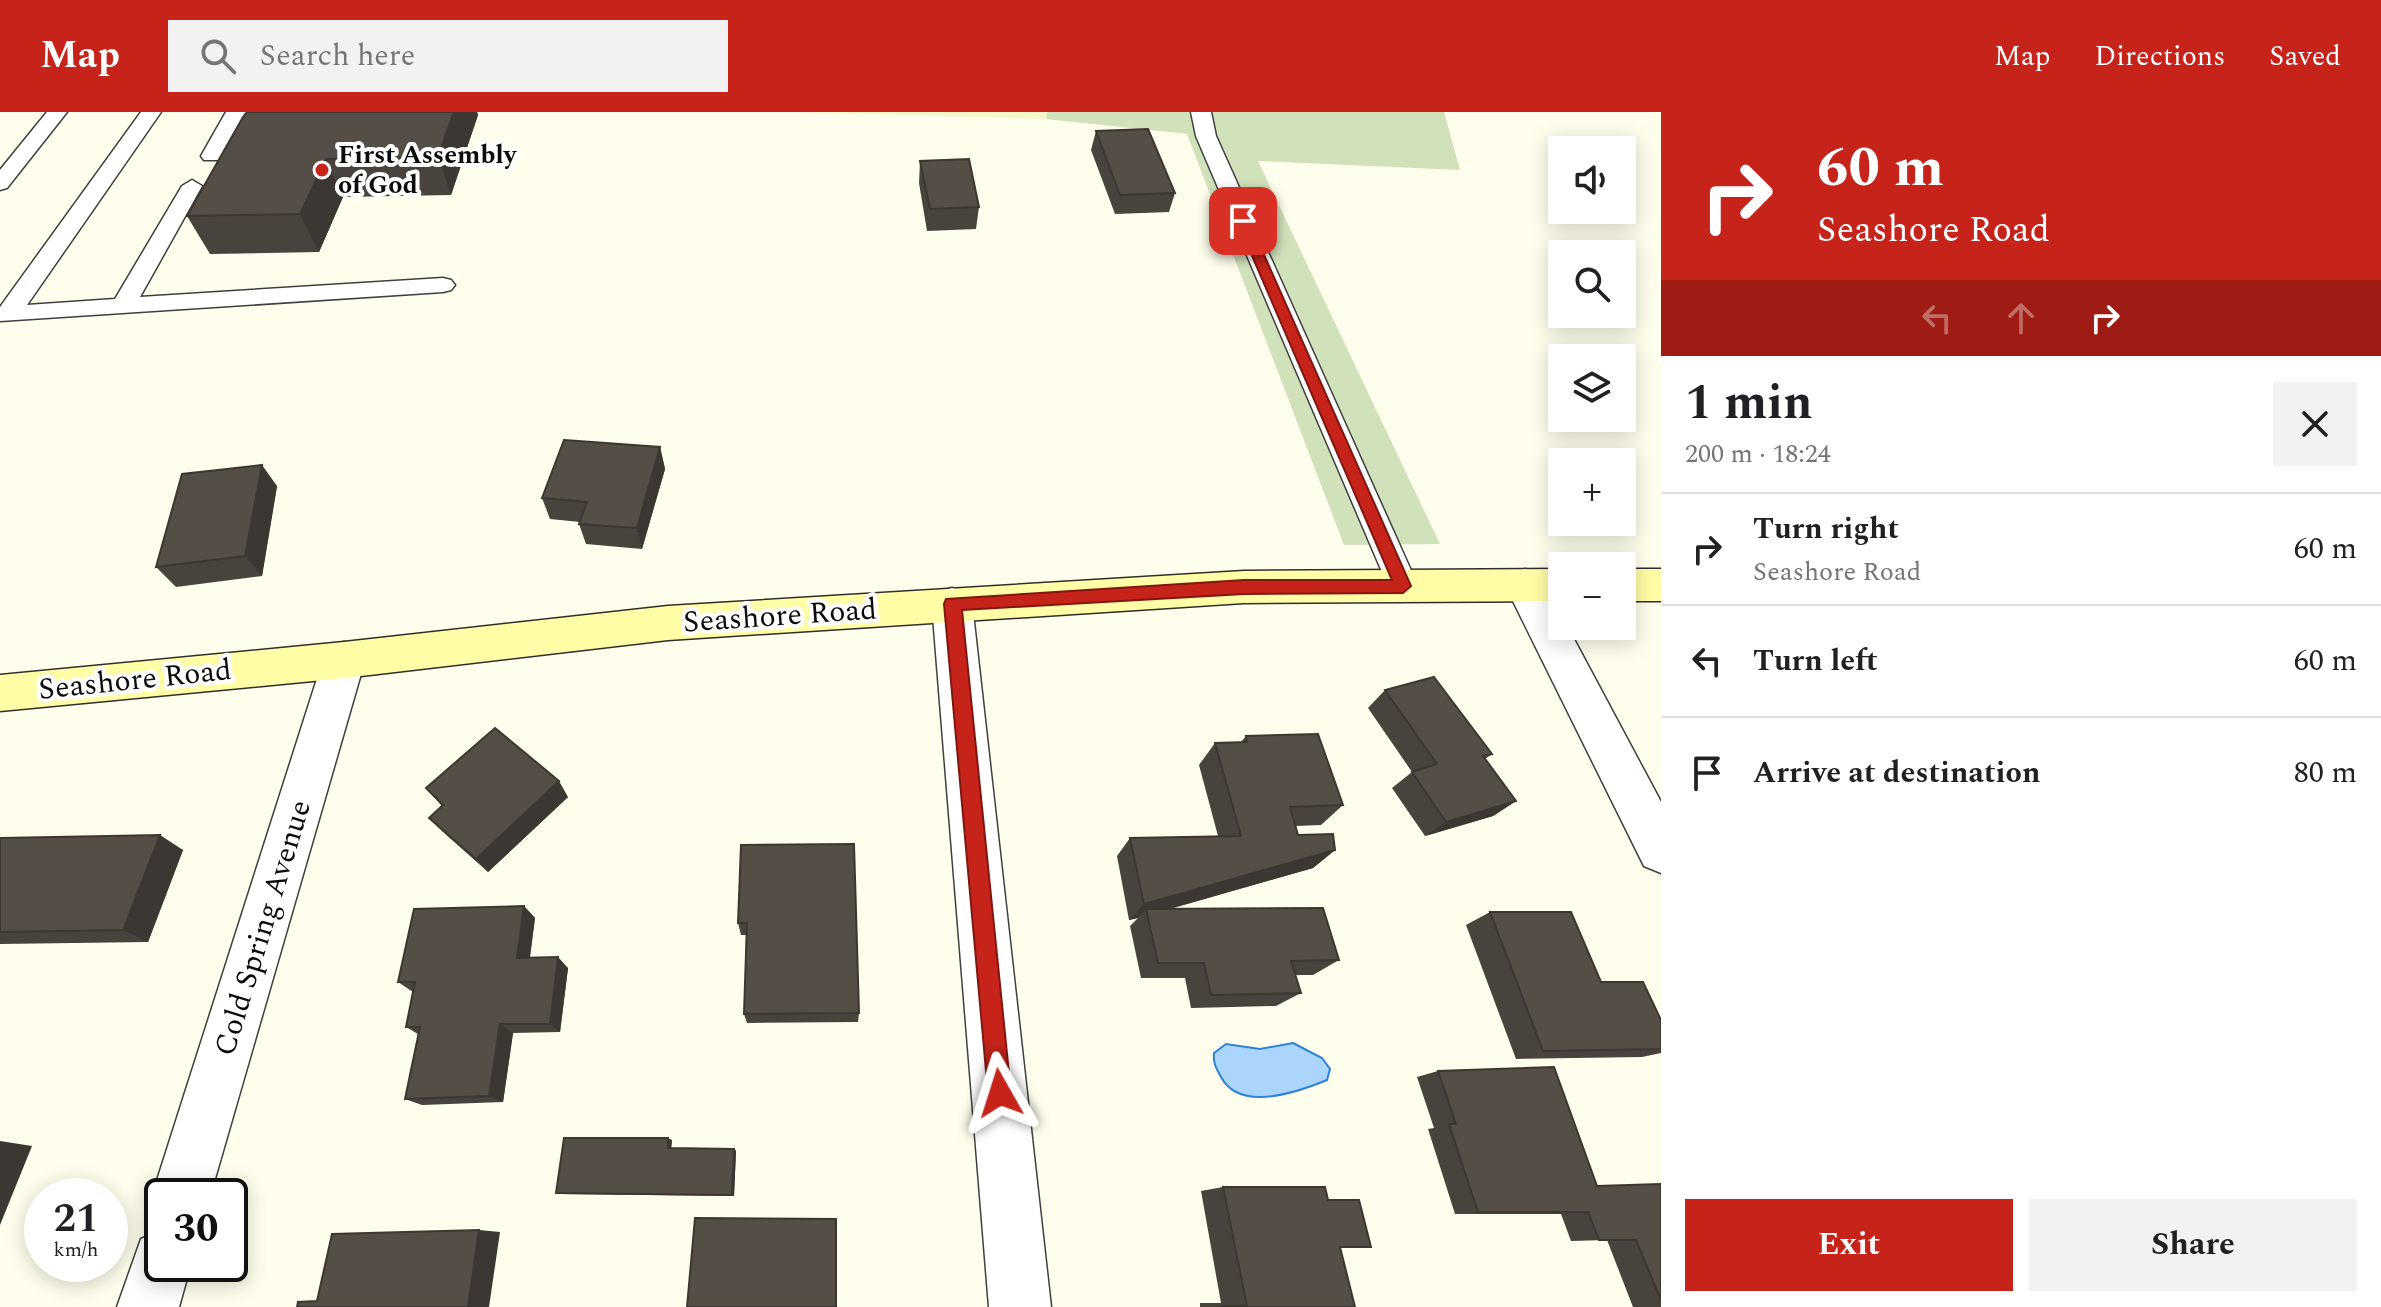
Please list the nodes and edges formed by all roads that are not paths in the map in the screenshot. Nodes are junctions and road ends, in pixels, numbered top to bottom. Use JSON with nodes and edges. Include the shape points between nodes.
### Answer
{"nodes":[{"id":1,"x":57,"y":112,"type":"edge"},
{"id":2,"x":151,"y":112,"type":"edge"},
{"id":3,"x":236,"y":112,"type":"edge"},
{"id":4,"x":1201,"y":112,"type":"edge"},
{"id":5,"x":211,"y":156,"type":"dead end"},
{"id":6,"x":0,"y":184,"type":"edge"},
{"id":7,"x":192,"y":186,"type":"dead end"},
{"id":8,"x":443,"y":285,"type":"dead end"},
{"id":9,"x":122,"y":308,"type":"junction"},
{"id":10,"x":5,"y":314,"type":"edge"},
{"id":11,"x":1544,"y":585,"type":"edge"},
{"id":12,"x":1636,"y":585,"type":"edge"},
{"id":13,"x":1661,"y":585,"type":"edge"},
{"id":14,"x":1403,"y":586,"type":"junction"},
{"id":15,"x":952,"y":604,"type":"junction"},
{"id":16,"x":344,"y":660,"type":"junction"},
{"id":17,"x":0,"y":693,"type":"edge"},
{"id":18,"x":1661,"y":850,"type":"edge"},
{"id":19,"x":186,"y":1178,"type":"edge"},
{"id":20,"x":155,"y":1282,"type":"edge"},
{"id":21,"x":148,"y":1307,"type":"edge"},
{"id":22,"x":1020,"y":1307,"type":"edge"}],
"edges":[{"from":1,"to":6,"type":"lane"},
{"from":2,"to":10,"type":"lane"},
{"from":3,"to":5,"type":"lane"},
{"from":4,"to":14,"type":"lane","via":[[1212,151]]},
{"from":7,"to":9,"type":"lane"},
{"from":8,"to":9,"type":"lane"},
{"from":9,"to":10,"type":"lane"},
{"from":11,"to":14,"type":"main road","name":"Seashore Road"},
{"from":11,"to":18,"type":"street"},
{"from":12,"to":13,"type":"main road"},
{"from":14,"to":15,"type":"main road","name":"Seashore Road","via":[[1244,587]]},
{"from":15,"to":16,"type":"main road","name":"Seashore Road","via":[[668,623]]},
{"from":15,"to":22,"type":"street"},
{"from":16,"to":17,"type":"main road","name":"Seashore Road"},
{"from":16,"to":19,"type":"street","name":"Cold Spring Avenue"},
{"from":20,"to":21,"type":"street"}]}
